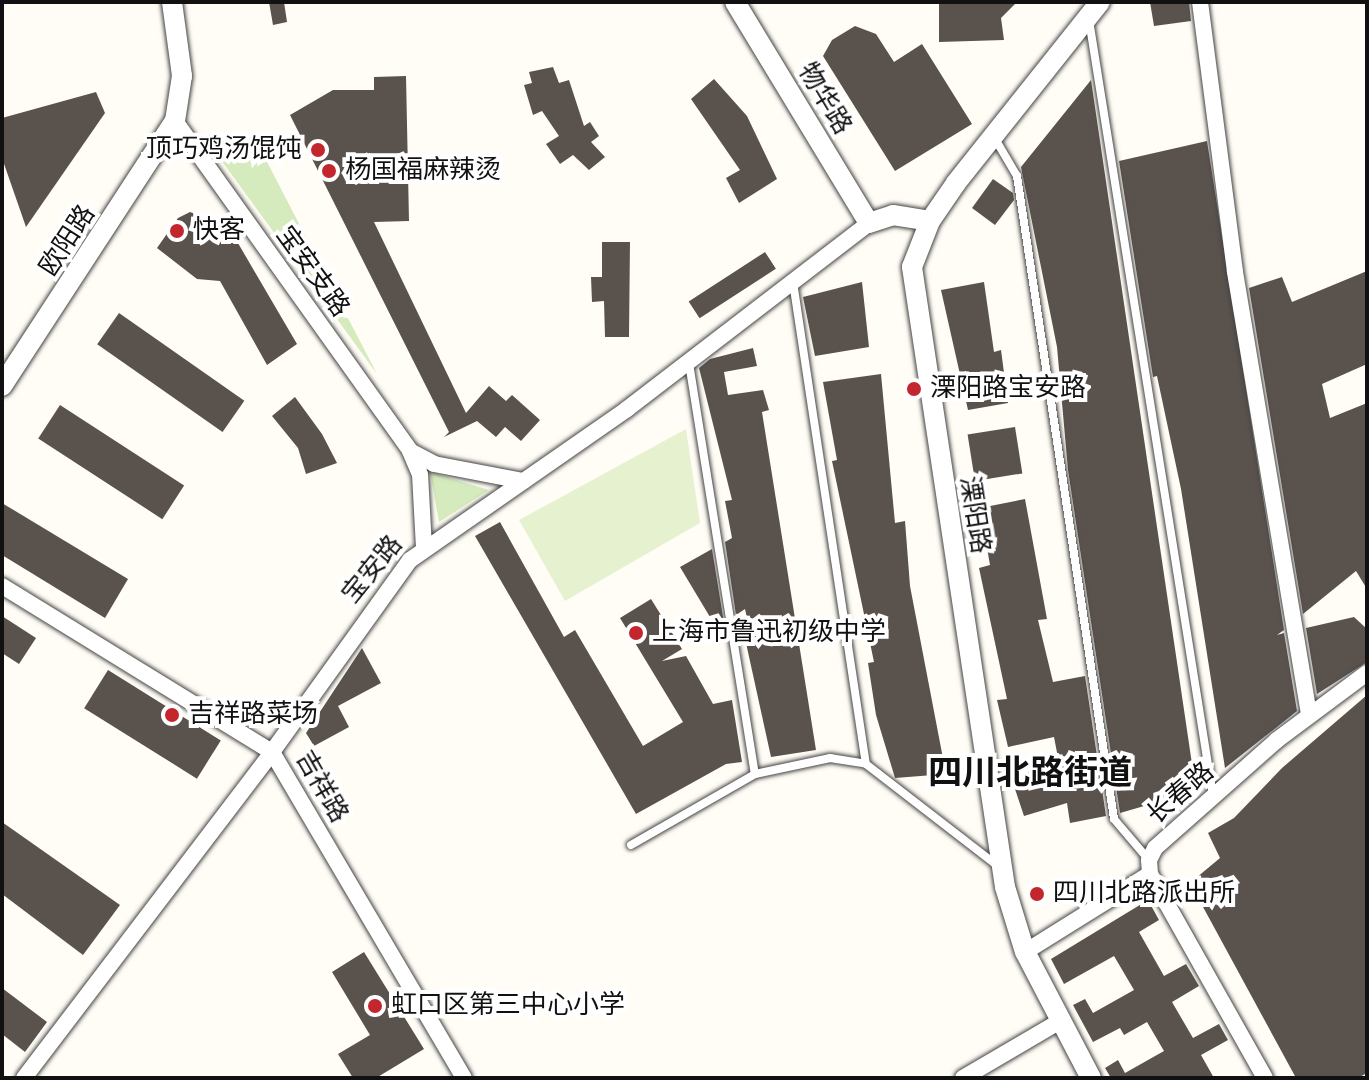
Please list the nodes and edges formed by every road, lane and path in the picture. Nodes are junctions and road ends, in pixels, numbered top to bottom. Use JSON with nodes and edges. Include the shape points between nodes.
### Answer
{"nodes":[{"id":1,"x":172,"y":2,"type":"edge"},
{"id":2,"x":735,"y":2,"type":"edge"},
{"id":3,"x":1100,"y":2,"type":"edge"},
{"id":4,"x":1200,"y":2,"type":"edge"},
{"id":5,"x":1089,"y":20,"type":"junction"},
{"id":6,"x":175,"y":121,"type":"junction"},
{"id":7,"x":993,"y":136,"type":"junction"},
{"id":8,"x":930,"y":221,"type":"junction"},
{"id":9,"x":869,"y":223,"type":"junction"},
{"id":10,"x":793,"y":281,"type":"junction"},
{"id":11,"x":689,"y":363,"type":"junction"},
{"id":12,"x":2,"y":386,"type":"edge"},
{"id":13,"x":410,"y":451,"type":"junction"},
{"id":14,"x":523,"y":481,"type":"junction"},
{"id":15,"x":424,"y":547,"type":"junction"},
{"id":16,"x":2,"y":586,"type":"edge"},
{"id":17,"x":1367,"y":673,"type":"edge"},
{"id":18,"x":1309,"y":715,"type":"junction"},
{"id":19,"x":272,"y":752,"type":"junction"},
{"id":20,"x":866,"y":764,"type":"junction"},
{"id":21,"x":755,"y":774,"type":"junction"},
{"id":22,"x":1213,"y":797,"type":"junction"},
{"id":23,"x":631,"y":845,"type":"dead end"},
{"id":24,"x":1150,"y":867,"type":"junction"},
{"id":25,"x":1002,"y":868,"type":"junction"},
{"id":26,"x":1025,"y":952,"type":"junction"},
{"id":27,"x":1060,"y":1021,"type":"junction"},
{"id":28,"x":24,"y":1078,"type":"edge"},
{"id":29,"x":464,"y":1078,"type":"edge"},
{"id":30,"x":963,"y":1078,"type":"edge"},
{"id":31,"x":1091,"y":1078,"type":"edge"},
{"id":32,"x":1265,"y":1078,"type":"edge"}],
"edges":[{"from":1,"to":6,"type":"street","via":[[182,76]]},
{"from":2,"to":9,"type":"street","name":"物华路"},
{"from":3,"to":5,"type":"street","name":"溧阳路"},
{"from":4,"to":18,"type":"street","via":[[1235,272]]},
{"from":5,"to":7,"type":"street","name":"溧阳路"},
{"from":5,"to":22,"type":"lane"},
{"from":6,"to":12,"type":"street","name":"欧阳路"},
{"from":6,"to":13,"type":"street","name":"宝安支路"},
{"from":7,"to":8,"type":"street","name":"溧阳路"},
{"from":7,"to":24,"type":"lane","via":[[1017,176],[1114,819]]},
{"from":8,"to":9,"type":"street","name":"宝安路","via":[[893,215]]},
{"from":8,"to":25,"type":"street","name":"溧阳路","via":[[916,249],[913,287]]},
{"from":9,"to":10,"type":"street","name":"宝安路"},
{"from":10,"to":11,"type":"street","name":"宝安路"},
{"from":10,"to":20,"type":"lane"},
{"from":11,"to":14,"type":"street","name":"宝安路"},
{"from":11,"to":21,"type":"lane"},
{"from":13,"to":14,"type":"street","via":[[434,464]]},
{"from":13,"to":15,"type":"street","name":"宝安支路","via":[[420,474]]},
{"from":14,"to":15,"type":"street","name":"宝安路"},
{"from":15,"to":19,"type":"street","name":"宝安路","via":[[397,576]]},
{"from":16,"to":19,"type":"street","name":"吉祥路"},
{"from":17,"to":18,"type":"street","name":"长春路"},
{"from":18,"to":22,"type":"street","name":"长春路"},
{"from":19,"to":28,"type":"street","name":"宝安路"},
{"from":19,"to":29,"type":"street","name":"吉祥路"},
{"from":20,"to":21,"type":"lane","via":[[830,758]]},
{"from":20,"to":25,"type":"lane"},
{"from":21,"to":23,"type":"lane"},
{"from":22,"to":24,"type":"street","name":"长春路","via":[[1155,848]]},
{"from":24,"to":26,"type":"street","name":"长春路"},
{"from":24,"to":32,"type":"street"},
{"from":25,"to":26,"type":"street","name":"溧阳路"},
{"from":26,"to":27,"type":"street","name":"溧阳路"},
{"from":27,"to":30,"type":"street"},
{"from":27,"to":31,"type":"street","name":"溧阳路"}]}
